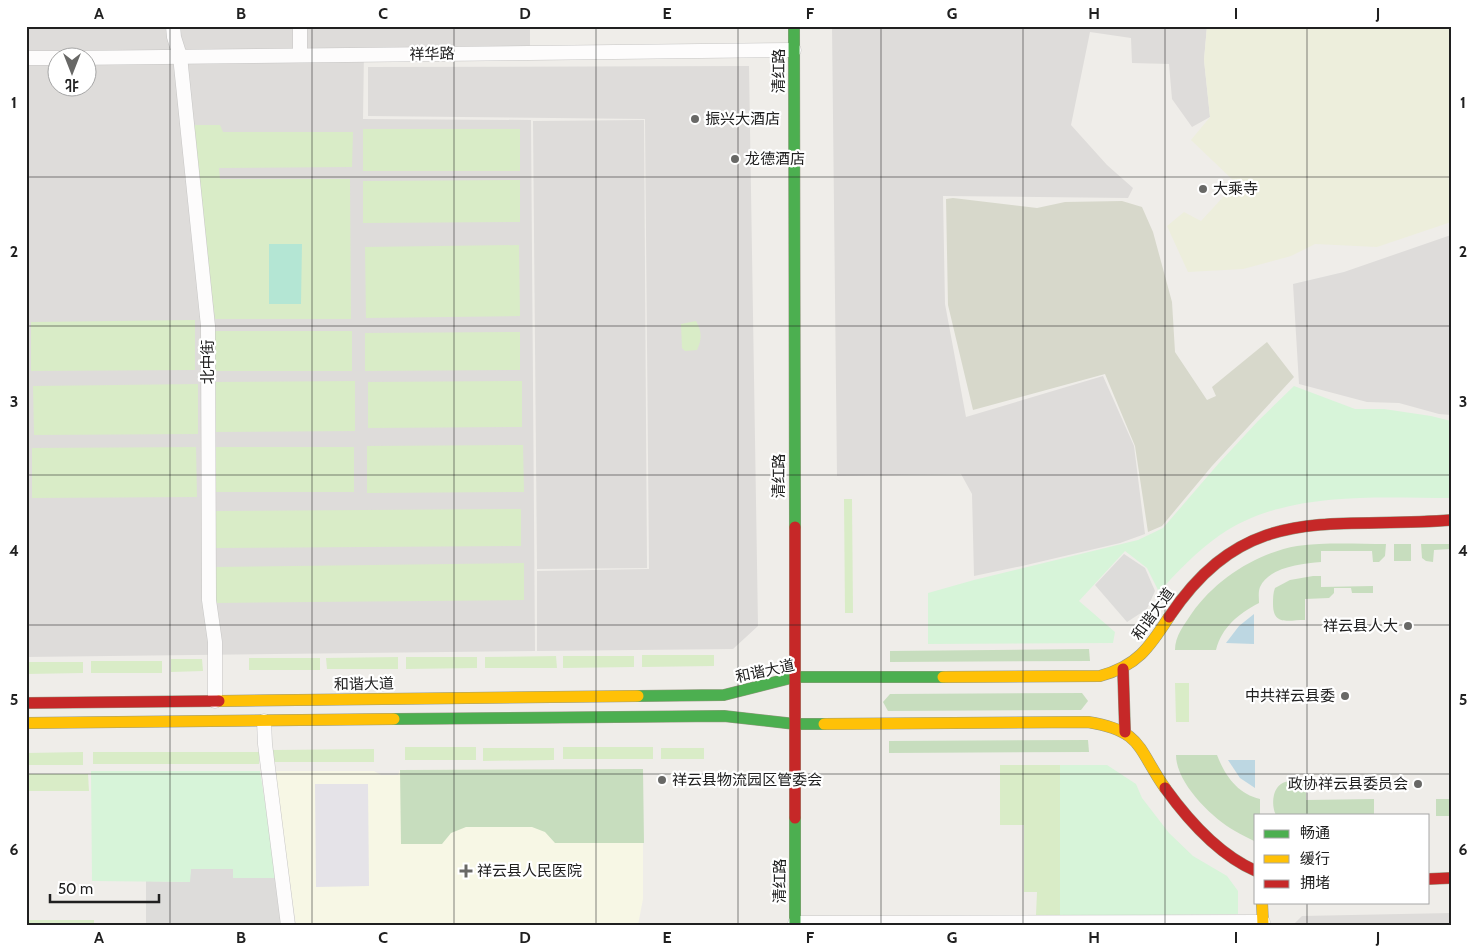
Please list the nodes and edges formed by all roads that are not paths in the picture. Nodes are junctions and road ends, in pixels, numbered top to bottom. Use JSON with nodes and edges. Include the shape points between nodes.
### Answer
{"nodes":[{"id":1,"x":173,"y":26,"type":"edge"},
{"id":2,"x":300,"y":26,"type":"edge"},
{"id":3,"x":794,"y":26,"type":"edge"},
{"id":4,"x":794,"y":50,"type":"junction"},
{"id":5,"x":300,"y":55,"type":"junction"},
{"id":6,"x":180,"y":56,"type":"junction"},
{"id":7,"x":98,"y":57,"type":"edge"},
{"id":8,"x":26,"y":58,"type":"edge"},
{"id":9,"x":48,"y":58,"type":"edge"},
{"id":10,"x":1451,"y":520,"type":"edge"},
{"id":11,"x":1123,"y":669,"type":"junction"},
{"id":12,"x":794,"y":677,"type":"junction"},
{"id":13,"x":215,"y":701,"type":"junction"},
{"id":14,"x":26,"y":703,"type":"edge"},
{"id":15,"x":264,"y":721,"type":"junction"},
{"id":16,"x":26,"y":723,"type":"edge"},
{"id":17,"x":795,"y":724,"type":"junction"},
{"id":18,"x":1125,"y":732,"type":"junction"},
{"id":19,"x":1254,"y":870,"type":"edge"},
{"id":20,"x":1451,"y":878,"type":"edge"},
{"id":21,"x":1430,"y":879,"type":"edge"},
{"id":22,"x":1262,"y":904,"type":"edge"},
{"id":23,"x":795,"y":924,"type":"edge"},
{"id":24,"x":1263,"y":924,"type":"edge"},
{"id":25,"x":288,"y":925,"type":"edge"}],
"edges":[{"from":1,"to":6,"type":"street","name":"北中街"},
{"from":2,"to":5,"type":"street"},
{"from":3,"to":4,"type":"main road","name":"清红路"},
{"from":4,"to":5,"type":"street","name":"祥华路"},
{"from":4,"to":12,"type":"main road","name":"清红路"},
{"from":5,"to":6,"type":"street","name":"祥华路"},
{"from":6,"to":7,"type":"street","name":"祥华路"},
{"from":6,"to":13,"type":"street","name":"北中街","via":[[208,326],[210,600],[215,642]]},
{"from":8,"to":9,"type":"street"},
{"from":10,"to":11,"type":"main road","name":"和谐大道","via":[[1310,524],[1285,529],[1243,545],[1197,581],[1151,644]]},
{"from":11,"to":12,"type":"main road","name":"和谐大道","via":[[1100,676]]},
{"from":11,"to":18,"type":"main road"},
{"from":12,"to":13,"type":"main road","name":"和谐大道","via":[[724,695]]},
{"from":12,"to":17,"type":"main road","name":"清红路"},
{"from":13,"to":14,"type":"main road","name":"和谐大道"},
{"from":15,"to":16,"type":"main road"},
{"from":15,"to":17,"type":"main road","via":[[724,716]]},
{"from":15,"to":25,"type":"street"},
{"from":17,"to":18,"type":"main road","via":[[1088,722]]},
{"from":17,"to":23,"type":"main road","name":"清红路"},
{"from":18,"to":19,"type":"main road","via":[[1146,755],[1174,800],[1191,820],[1242,865]]},
{"from":20,"to":21,"type":"main road"},
{"from":22,"to":24,"type":"main road"},
{"from":23,"to":24,"type":"street"}]}
